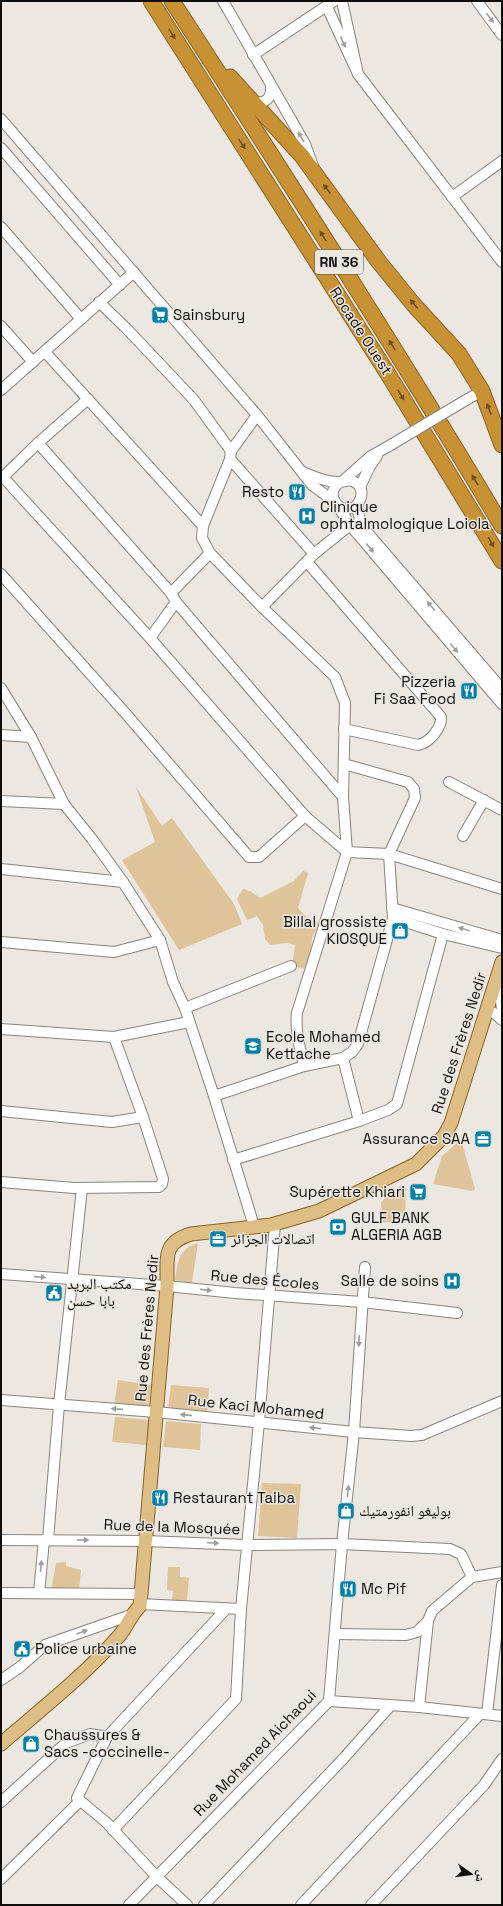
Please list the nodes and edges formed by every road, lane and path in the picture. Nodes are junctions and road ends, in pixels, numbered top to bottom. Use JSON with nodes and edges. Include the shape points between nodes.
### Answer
{"nodes":[{"id":1,"x":151,"y":1,"type":"edge"},
{"id":2,"x":172,"y":1,"type":"edge"},
{"id":3,"x":223,"y":1,"type":"edge"},
{"id":4,"x":342,"y":1,"type":"edge"},
{"id":5,"x":477,"y":1,"type":"edge"},
{"id":6,"x":330,"y":4,"type":"edge"},
{"id":7,"x":502,"y":35,"type":"edge"},
{"id":8,"x":199,"y":43,"type":"junction"},
{"id":9,"x":253,"y":55,"type":"junction"},
{"id":10,"x":358,"y":74,"type":"junction"},
{"id":11,"x":271,"y":86,"type":"junction"},
{"id":12,"x":254,"y":102,"type":"junction"},
{"id":13,"x":1,"y":119,"type":"edge"},
{"id":14,"x":1,"y":148,"type":"edge"},
{"id":15,"x":502,"y":161,"type":"edge"},
{"id":16,"x":315,"y":173,"type":"junction"},
{"id":17,"x":452,"y":197,"type":"junction"},
{"id":18,"x":1,"y":227,"type":"edge"},
{"id":19,"x":502,"y":262,"type":"edge"},
{"id":20,"x":134,"y":272,"type":"junction"},
{"id":21,"x":120,"y":284,"type":"junction"},
{"id":22,"x":99,"y":302,"type":"junction"},
{"id":23,"x":81,"y":319,"type":"junction"},
{"id":24,"x":1,"y":326,"type":"edge"},
{"id":25,"x":44,"y":352,"type":"junction"},
{"id":26,"x":32,"y":362,"type":"junction"},
{"id":27,"x":1,"y":390,"type":"edge"},
{"id":28,"x":482,"y":391,"type":"junction"},
{"id":29,"x":88,"y":399,"type":"junction"},
{"id":30,"x":257,"y":415,"type":"junction"},
{"id":31,"x":38,"y":443,"type":"junction"},
{"id":32,"x":502,"y":445,"type":"edge"},
{"id":33,"x":385,"y":449,"type":"junction"},
{"id":34,"x":231,"y":455,"type":"junction"},
{"id":35,"x":302,"y":471,"type":"junction"},
{"id":36,"x":2,"y":478,"type":"edge"},
{"id":37,"x":342,"y":481,"type":"junction"},
{"id":38,"x":360,"y":487,"type":"junction"},
{"id":39,"x":336,"y":504,"type":"junction"},
{"id":40,"x":357,"y":505,"type":"junction"},
{"id":41,"x":350,"y":524,"type":"junction"},
{"id":42,"x":203,"y":526,"type":"junction"},
{"id":43,"x":502,"y":526,"type":"edge"},
{"id":44,"x":210,"y":553,"type":"junction"},
{"id":45,"x":314,"y":554,"type":"junction"},
{"id":46,"x":502,"y":561,"type":"edge"},
{"id":47,"x":307,"y":562,"type":"junction"},
{"id":48,"x":1,"y":574,"type":"edge"},
{"id":49,"x":174,"y":597,"type":"junction"},
{"id":50,"x":262,"y":607,"type":"junction"},
{"id":51,"x":150,"y":638,"type":"junction"},
{"id":52,"x":1,"y":688,"type":"edge"},
{"id":53,"x":502,"y":689,"type":"edge"},
{"id":54,"x":502,"y":704,"type":"edge"},
{"id":55,"x":344,"y":729,"type":"junction"},
{"id":56,"x":1,"y":735,"type":"edge"},
{"id":57,"x":32,"y":737,"type":"junction"},
{"id":58,"x":344,"y":764,"type":"junction"},
{"id":59,"x":449,"y":782,"type":"dead end"},
{"id":60,"x":343,"y":797,"type":"junction"},
{"id":61,"x":484,"y":800,"type":"junction"},
{"id":62,"x":1,"y":802,"type":"edge"},
{"id":63,"x":64,"y":804,"type":"junction"},
{"id":64,"x":502,"y":810,"type":"edge"},
{"id":65,"x":305,"y":816,"type":"junction"},
{"id":66,"x":463,"y":836,"type":"dead end"},
{"id":67,"x":347,"y":852,"type":"junction"},
{"id":68,"x":389,"y":854,"type":"junction"},
{"id":69,"x":1,"y":869,"type":"edge"},
{"id":70,"x":123,"y":882,"type":"junction"},
{"id":71,"x":502,"y":889,"type":"edge"},
{"id":72,"x":392,"y":913,"type":"junction"},
{"id":73,"x":443,"y":934,"type":"junction"},
{"id":74,"x":160,"y":940,"type":"junction"},
{"id":75,"x":502,"y":940,"type":"edge"},
{"id":76,"x":1,"y":942,"type":"edge"},
{"id":77,"x":502,"y":948,"type":"edge"},
{"id":78,"x":502,"y":962,"type":"edge"},
{"id":79,"x":291,"y":966,"type":"dead end"},
{"id":80,"x":497,"y":976,"type":"junction"},
{"id":81,"x":185,"y":1008,"type":"junction"},
{"id":82,"x":502,"y":1009,"type":"edge"},
{"id":83,"x":486,"y":1010,"type":"junction"},
{"id":84,"x":502,"y":1020,"type":"edge"},
{"id":85,"x":189,"y":1022,"type":"junction"},
{"id":86,"x":1,"y":1029,"type":"edge"},
{"id":87,"x":114,"y":1037,"type":"junction"},
{"id":88,"x":343,"y":1058,"type":"junction"},
{"id":89,"x":304,"y":1066,"type":"junction"},
{"id":90,"x":214,"y":1096,"type":"junction"},
{"id":91,"x":1,"y":1111,"type":"edge"},
{"id":92,"x":143,"y":1117,"type":"junction"},
{"id":93,"x":359,"y":1121,"type":"junction"},
{"id":94,"x":233,"y":1160,"type":"junction"},
{"id":95,"x":1,"y":1182,"type":"edge"},
{"id":96,"x":82,"y":1188,"type":"junction"},
{"id":97,"x":275,"y":1224,"type":"junction"},
{"id":98,"x":254,"y":1226,"type":"junction"},
{"id":99,"x":365,"y":1267,"type":"dead end"},
{"id":100,"x":1,"y":1274,"type":"edge"},
{"id":101,"x":73,"y":1279,"type":"junction"},
{"id":102,"x":167,"y":1286,"type":"junction"},
{"id":103,"x":266,"y":1296,"type":"junction"},
{"id":104,"x":362,"y":1302,"type":"junction"},
{"id":105,"x":456,"y":1313,"type":"dead end"},
{"id":106,"x":1,"y":1400,"type":"edge"},
{"id":107,"x":502,"y":1402,"type":"edge"},
{"id":108,"x":56,"y":1404,"type":"junction"},
{"id":109,"x":156,"y":1412,"type":"junction"},
{"id":110,"x":259,"y":1422,"type":"junction"},
{"id":111,"x":354,"y":1432,"type":"junction"},
{"id":112,"x":1,"y":1540,"type":"edge"},
{"id":113,"x":46,"y":1540,"type":"junction"},
{"id":114,"x":146,"y":1541,"type":"junction"},
{"id":115,"x":342,"y":1544,"type":"junction"},
{"id":116,"x":246,"y":1545,"type":"junction"},
{"id":117,"x":502,"y":1572,"type":"edge"},
{"id":118,"x":472,"y":1577,"type":"junction"},
{"id":119,"x":502,"y":1585,"type":"edge"},
{"id":120,"x":1,"y":1593,"type":"edge"},
{"id":121,"x":39,"y":1593,"type":"junction"},
{"id":122,"x":140,"y":1599,"type":"junction"},
{"id":123,"x":226,"y":1608,"type":"junction"},
{"id":124,"x":241,"y":1609,"type":"junction"},
{"id":125,"x":131,"y":1615,"type":"junction"},
{"id":126,"x":428,"y":1621,"type":"junction"},
{"id":127,"x":335,"y":1634,"type":"junction"},
{"id":128,"x":1,"y":1680,"type":"edge"},
{"id":129,"x":329,"y":1701,"type":"junction"},
{"id":130,"x":391,"y":1705,"type":"junction"},
{"id":131,"x":419,"y":1707,"type":"junction"},
{"id":132,"x":483,"y":1714,"type":"junction"},
{"id":133,"x":502,"y":1716,"type":"edge"},
{"id":134,"x":107,"y":1737,"type":"junction"},
{"id":135,"x":1,"y":1744,"type":"edge"},
{"id":136,"x":502,"y":1759,"type":"edge"},
{"id":137,"x":80,"y":1801,"type":"junction"},
{"id":138,"x":1,"y":1802,"type":"edge"},
{"id":139,"x":113,"y":1830,"type":"junction"},
{"id":140,"x":156,"y":1876,"type":"junction"},
{"id":141,"x":1,"y":1879,"type":"edge"},
{"id":142,"x":129,"y":1905,"type":"edge"},
{"id":143,"x":187,"y":1905,"type":"edge"},
{"id":144,"x":204,"y":1905,"type":"edge"},
{"id":145,"x":301,"y":1905,"type":"edge"},
{"id":146,"x":371,"y":1905,"type":"edge"}],
"edges":[{"from":1,"to":46,"type":"highway","name":"Rocade Ouest","one_way":true,"via":[[388,374]]},
{"from":2,"to":8,"type":"highway","name":"Rocade Ouest","number":"RN 36"},
{"from":3,"to":9,"type":"street"},
{"from":4,"to":10,"type":"street"},
{"from":5,"to":7,"type":"street","one_way":true},
{"from":6,"to":9,"type":"street"},
{"from":6,"to":10,"type":"street","one_way":true},
{"from":8,"to":12,"type":"highway"},
{"from":43,"to":8,"type":"highway","name":"Rocade Ouest","number":"RN 36","one_way":true,"via":[[256,128]]},
{"from":9,"to":11,"type":"street"},
{"from":10,"to":17,"type":"street"},
{"from":11,"to":12,"type":"street","via":[[268,100]]},
{"from":16,"to":11,"type":"street","one_way":true,"via":[[305,144]]},
{"from":12,"to":16,"type":"highway"},
{"from":13,"to":20,"type":"street"},
{"from":14,"to":21,"type":"street"},
{"from":15,"to":17,"type":"street"},
{"from":28,"to":16,"type":"highway","one_way":true,"via":[[459,354],[379,262]]},
{"from":17,"to":19,"type":"street"},
{"from":18,"to":23,"type":"street"},
{"from":20,"to":21,"type":"street"},
{"from":20,"to":30,"type":"street"},
{"from":21,"to":22,"type":"street"},
{"from":22,"to":23,"type":"street"},
{"from":22,"to":34,"type":"street","via":[[194,400]]},
{"from":23,"to":25,"type":"street"},
{"from":24,"to":26,"type":"street"},
{"from":25,"to":26,"type":"street"},
{"from":25,"to":29,"type":"street"},
{"from":26,"to":27,"type":"street"},
{"from":32,"to":28,"type":"highway","one_way":true},
{"from":28,"to":33,"type":"street","bridge":true},
{"from":29,"to":31,"type":"street"},
{"from":29,"to":42,"type":"street"},
{"from":30,"to":34,"type":"street"},
{"from":30,"to":35,"type":"street"},
{"from":31,"to":36,"type":"street"},
{"from":31,"to":49,"type":"street"},
{"from":33,"to":37,"type":"street","via":[[372,456]]},
{"from":33,"to":38,"type":"street","via":[[368,468]]},
{"from":34,"to":42,"type":"street"},
{"from":34,"to":45,"type":"street"},
{"from":35,"to":37,"type":"street","via":[[320,479]]},
{"from":35,"to":39,"type":"street","via":[[316,489]]},
{"from":36,"to":51,"type":"street"},
{"from":37,"to":38,"type":"street","via":[[351,480]]},
{"from":37,"to":39,"type":"street","via":[[334,489]]},
{"from":38,"to":40,"type":"street","via":[[362,494]]},
{"from":39,"to":40,"type":"street","via":[[348,509]]},
{"from":39,"to":41,"type":"street"},
{"from":53,"to":40,"type":"street","one_way":true,"via":[[366,531],[358,516]]},
{"from":41,"to":45,"type":"street"},
{"from":41,"to":54,"type":"street","one_way":true},
{"from":42,"to":44,"type":"street","via":[[202,538]]},
{"from":44,"to":49,"type":"street"},
{"from":44,"to":50,"type":"street"},
{"from":45,"to":47,"type":"street"},
{"from":47,"to":50,"type":"street"},
{"from":47,"to":55,"type":"street","via":[[438,712],[441,722],[424,744],[418,745]]},
{"from":48,"to":65,"type":"street","via":[[250,857],[259,857]]},
{"from":49,"to":51,"type":"street"},
{"from":49,"to":60,"type":"street"},
{"from":50,"to":55,"type":"street","via":[[335,677],[345,703]]},
{"from":51,"to":65,"type":"street"},
{"from":52,"to":57,"type":"street"},
{"from":55,"to":58,"type":"street"},
{"from":56,"to":57,"type":"street"},
{"from":57,"to":63,"type":"street"},
{"from":58,"to":60,"type":"street"},
{"from":58,"to":68,"type":"street","via":[[408,782],[414,789],[415,798]]},
{"from":59,"to":61,"type":"street"},
{"from":60,"to":67,"type":"street"},
{"from":61,"to":64,"type":"street"},
{"from":61,"to":66,"type":"street"},
{"from":62,"to":63,"type":"street"},
{"from":63,"to":70,"type":"street"},
{"from":65,"to":67,"type":"street"},
{"from":67,"to":68,"type":"street"},
{"from":67,"to":89,"type":"street","via":[[297,1013],[297,1037]]},
{"from":68,"to":71,"type":"street"},
{"from":68,"to":72,"type":"street"},
{"from":69,"to":70,"type":"street"},
{"from":70,"to":74,"type":"street"},
{"from":72,"to":73,"type":"street"},
{"from":75,"to":72,"type":"street","one_way":true},
{"from":72,"to":88,"type":"street","via":[[358,1044]]},
{"from":73,"to":77,"type":"street"},
{"from":73,"to":93,"type":"street","via":[[397,1104]]},
{"from":74,"to":76,"type":"street","via":[[114,952]]},
{"from":74,"to":81,"type":"street","via":[[173,982]]},
{"from":78,"to":80,"type":"main road","name":"Rue des Frères Nedir"},
{"from":79,"to":81,"type":"street"},
{"from":80,"to":82,"type":"street"},
{"from":80,"to":83,"type":"main road","name":"Rue des Frères Nedir"},
{"from":81,"to":85,"type":"street"},
{"from":83,"to":84,"type":"street"},
{"from":83,"to":97,"type":"main road","name":"Rue des Frères Nedir","via":[[456,1111],[444,1136],[416,1164],[404,1171],[319,1211]]},
{"from":85,"to":87,"type":"street"},
{"from":85,"to":90,"type":"street"},
{"from":86,"to":87,"type":"street"},
{"from":87,"to":92,"type":"street"},
{"from":88,"to":89,"type":"street"},
{"from":88,"to":93,"type":"street"},
{"from":89,"to":90,"type":"street"},
{"from":90,"to":94,"type":"street"},
{"from":91,"to":92,"type":"street","via":[[112,1122]]},
{"from":92,"to":96,"type":"street","via":[[163,1179],[162,1184],[159,1187]]},
{"from":93,"to":94,"type":"street"},
{"from":94,"to":98,"type":"street"},
{"from":95,"to":96,"type":"street"},
{"from":96,"to":101,"type":"street"},
{"from":97,"to":98,"type":"main road","name":"Rue des Frères Nedir"},
{"from":97,"to":103,"type":"street"},
{"from":98,"to":102,"type":"main road","name":"Rue des Frères Nedir","via":[[191,1234],[179,1238],[169,1249]]},
{"from":99,"to":104,"type":"street","name":"Rue Mohamed Aichaoui"},
{"from":100,"to":101,"type":"street","name":"Rue des Écoles","one_way":true},
{"from":101,"to":102,"type":"street","name":"Rue des Écoles"},
{"from":101,"to":108,"type":"street"},
{"from":102,"to":103,"type":"street","name":"Rue des Écoles","one_way":true},
{"from":102,"to":109,"type":"main road","name":"Rue des Frères Nedir"},
{"from":103,"to":104,"type":"street","name":"Rue des Écoles"},
{"from":103,"to":110,"type":"street"},
{"from":104,"to":105,"type":"street","name":"Rue des Écoles"},
{"from":104,"to":111,"type":"street","name":"Rue Mohamed Aichaoui","one_way":true},
{"from":106,"to":108,"type":"street","name":"Rue Kaci Mohamed"},
{"from":107,"to":111,"type":"street","name":"Rue Kaci Mohamed","via":[[422,1435]]},
{"from":109,"to":108,"type":"street","name":"Rue Kaci Mohamed","one_way":true},
{"from":108,"to":113,"type":"street"},
{"from":110,"to":109,"type":"street","name":"Rue Kaci Mohamed","one_way":true},
{"from":109,"to":114,"type":"main road","name":"Rue des Frères Nedir"},
{"from":111,"to":110,"type":"street","name":"Rue Kaci Mohamed","one_way":true},
{"from":110,"to":116,"type":"street"},
{"from":115,"to":111,"type":"street","name":"Rue Mohamed Aichaoui","one_way":true},
{"from":112,"to":113,"type":"street","name":"Rue de la Mosquée"},
{"from":113,"to":114,"type":"street","name":"Rue de la Mosquée","one_way":true},
{"from":121,"to":113,"type":"street","one_way":true},
{"from":114,"to":116,"type":"street","name":"Rue de la Mosquée","one_way":true},
{"from":114,"to":122,"type":"main road","name":"Rue des Frères Nedir"},
{"from":115,"to":116,"type":"street","name":"Rue de la Mosquée"},
{"from":115,"to":118,"type":"street","name":"Rue de la Mosquée","via":[[450,1549],[461,1554]]},
{"from":115,"to":127,"type":"street","name":"Rue Mohamed Aichaoui"},
{"from":116,"to":124,"type":"street"},
{"from":117,"to":118,"type":"street"},
{"from":118,"to":126,"type":"street","via":[[432,1611]]},
{"from":119,"to":132,"type":"street"},
{"from":120,"to":121,"type":"street"},
{"from":121,"to":122,"type":"street"},
{"from":122,"to":123,"type":"street"},
{"from":122,"to":125,"type":"main road"},
{"from":123,"to":124,"type":"street"},
{"from":123,"to":134,"type":"street"},
{"from":124,"to":139,"type":"street","via":[[236,1699]]},
{"from":128,"to":125,"type":"street","one_way":true,"via":[[46,1645]]},
{"from":125,"to":135,"type":"main road","via":[[120,1635],[88,1668]]},
{"from":126,"to":127,"type":"street","via":[[417,1632],[406,1634]]},
{"from":126,"to":131,"type":"street"},
{"from":127,"to":129,"type":"street","name":"Rue Mohamed Aichaoui"},
{"from":129,"to":130,"type":"street"},
{"from":129,"to":140,"type":"street","name":"Rue Mohamed Aichaoui"},
{"from":130,"to":131,"type":"street"},
{"from":130,"to":144,"type":"street","via":[[319,1786]]},
{"from":131,"to":132,"type":"street"},
{"from":132,"to":133,"type":"street"},
{"from":132,"to":145,"type":"street"},
{"from":134,"to":137,"type":"street","via":[[77,1798]]},
{"from":134,"to":138,"type":"street","via":[[90,1734],[66,1743]]},
{"from":136,"to":146,"type":"street","via":[[484,1785]]},
{"from":137,"to":139,"type":"street"},
{"from":137,"to":141,"type":"street"},
{"from":139,"to":140,"type":"street"},
{"from":140,"to":142,"type":"street","name":"Rue Mohamed Aichaoui"},
{"from":140,"to":143,"type":"street"}]}
